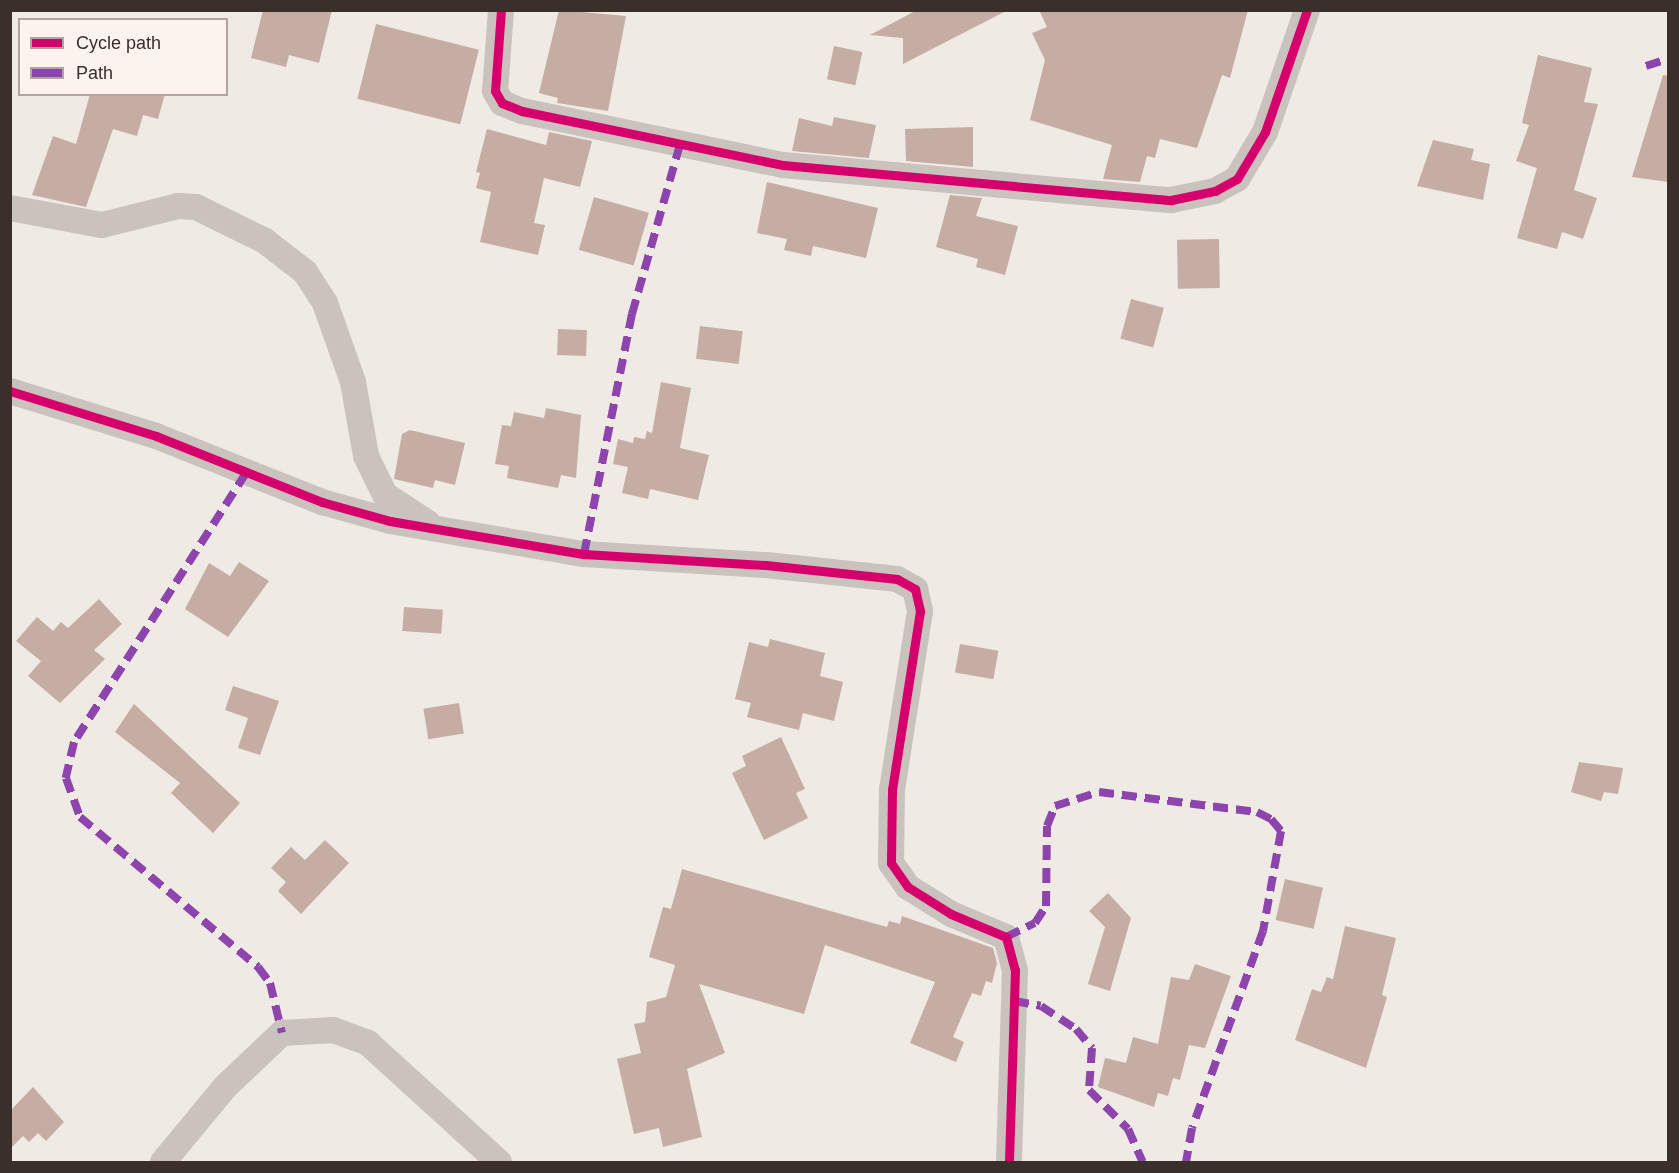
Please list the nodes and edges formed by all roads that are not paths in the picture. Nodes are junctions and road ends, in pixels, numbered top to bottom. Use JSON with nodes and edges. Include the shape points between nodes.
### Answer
{"nodes":[{"id":1,"x":501,"y":10,"type":"edge"},
{"id":2,"x":1307,"y":10,"type":"edge"},
{"id":3,"x":10,"y":208,"type":"edge"},
{"id":4,"x":10,"y":391,"type":"edge"},
{"id":5,"x":442,"y":532,"type":"junction"},
{"id":6,"x":163,"y":1162,"type":"edge"},
{"id":7,"x":499,"y":1162,"type":"edge"},
{"id":8,"x":1009,"y":1162,"type":"edge"}],
"edges":[{"from":1,"to":2,"type":"street","via":[[495,91],[502,103],[522,111],[783,165],[1171,200],[1215,192],[1237,179],[1265,132]]},
{"from":3,"to":5,"type":"street","via":[[102,225],[178,206],[196,207],[265,241],[305,272],[325,303],[353,382],[366,456],[385,495]]},
{"from":4,"to":5,"type":"street","via":[[156,436],[322,502]]},
{"from":5,"to":8,"type":"street","via":[[584,555],[897,579],[915,589],[920,611],[892,789],[891,863],[908,887],[951,914],[1006,937],[1015,970]]},
{"from":6,"to":7,"type":"street","via":[[225,1087],[282,1033],[333,1030],[368,1043]]}]}
